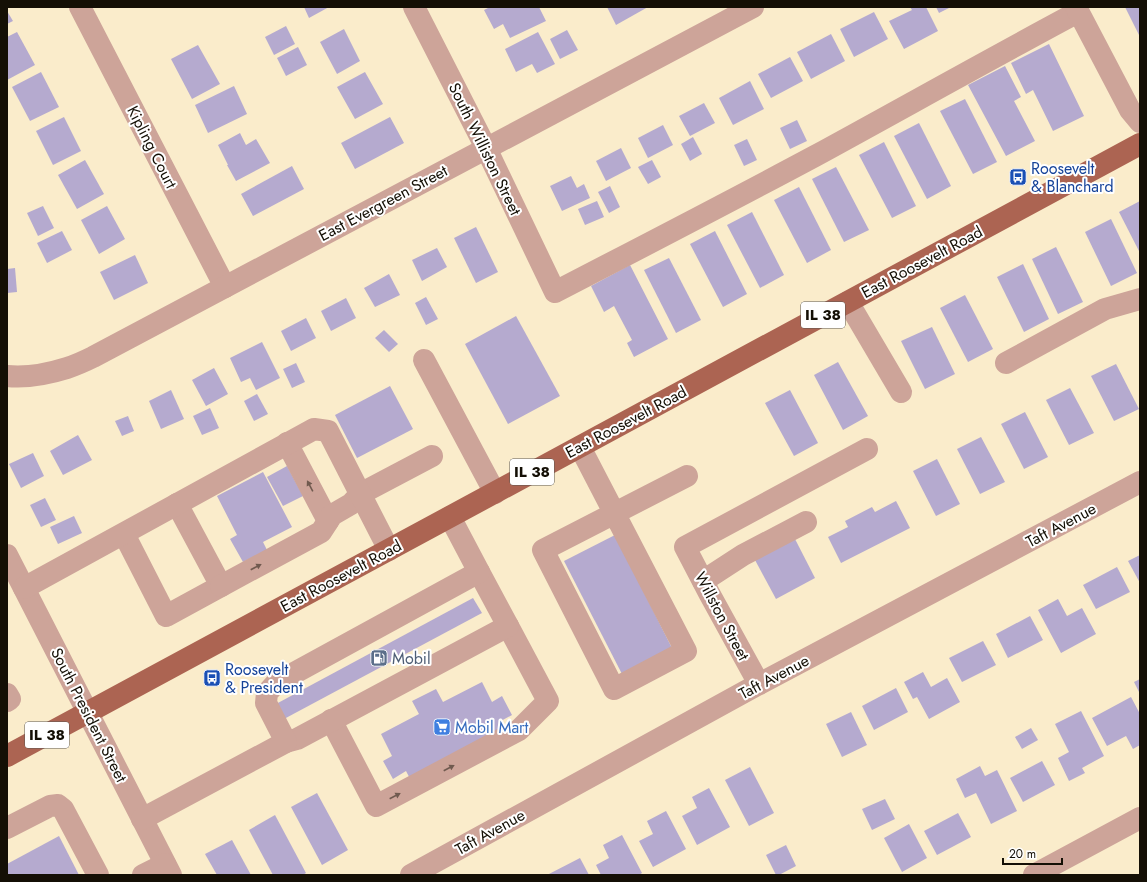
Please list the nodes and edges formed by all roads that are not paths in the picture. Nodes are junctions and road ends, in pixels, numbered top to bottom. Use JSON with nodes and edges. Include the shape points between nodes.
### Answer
{"nodes":[{"id":1,"x":80,"y":7,"type":"edge"},
{"id":2,"x":414,"y":7,"type":"edge"},
{"id":3,"x":748,"y":8,"type":"edge"},
{"id":4,"x":1077,"y":9,"type":"edge"},
{"id":5,"x":1140,"y":122,"type":"edge"},
{"id":6,"x":1140,"y":144,"type":"edge"},
{"id":7,"x":486,"y":148,"type":"junction"},
{"id":8,"x":224,"y":287,"type":"junction"},
{"id":9,"x":1140,"y":300,"type":"edge"},
{"id":10,"x":848,"y":302,"type":"junction"},
{"id":11,"x":424,"y":360,"type":"dead end"},
{"id":12,"x":1006,"y":363,"type":"dead end"},
{"id":13,"x":7,"y":376,"type":"edge"},
{"id":14,"x":901,"y":392,"type":"dead end"},
{"id":15,"x":287,"y":443,"type":"junction"},
{"id":16,"x":580,"y":447,"type":"junction"},
{"id":17,"x":867,"y":449,"type":"dead end"},
{"id":18,"x":432,"y":456,"type":"dead end"},
{"id":19,"x":687,"y":476,"type":"dead end"},
{"id":20,"x":1140,"y":482,"type":"edge"},
{"id":21,"x":495,"y":493,"type":"junction"},
{"id":22,"x":360,"y":494,"type":"junction"},
{"id":23,"x":177,"y":504,"type":"junction"},
{"id":24,"x":615,"y":514,"type":"junction"},
{"id":25,"x":450,"y":517,"type":"junction"},
{"id":26,"x":328,"y":520,"type":"junction"},
{"id":27,"x":806,"y":522,"type":"dead end"},
{"id":28,"x":124,"y":534,"type":"junction"},
{"id":29,"x":389,"y":550,"type":"junction"},
{"id":30,"x":8,"y":558,"type":"edge"},
{"id":31,"x":479,"y":572,"type":"junction"},
{"id":32,"x":703,"y":581,"type":"junction"},
{"id":33,"x":221,"y":586,"type":"junction"},
{"id":34,"x":24,"y":588,"type":"junction"},
{"id":35,"x":508,"y":626,"type":"junction"},
{"id":36,"x":759,"y":684,"type":"junction"},
{"id":37,"x":7,"y":694,"type":"edge"},
{"id":38,"x":7,"y":701,"type":"edge"},
{"id":39,"x":88,"y":713,"type":"junction"},
{"id":40,"x":331,"y":720,"type":"junction"},
{"id":41,"x":286,"y":742,"type":"junction"},
{"id":42,"x":7,"y":756,"type":"edge"},
{"id":43,"x":1140,"y":818,"type":"edge"},
{"id":44,"x":142,"y":819,"type":"junction"},
{"id":45,"x":7,"y":828,"type":"edge"},
{"id":46,"x":168,"y":869,"type":"edge"},
{"id":47,"x":98,"y":875,"type":"edge"},
{"id":48,"x":143,"y":875,"type":"edge"},
{"id":49,"x":411,"y":875,"type":"edge"},
{"id":50,"x":1034,"y":875,"type":"edge"}],
"edges":[{"from":1,"to":8,"type":"street","name":"Kipling Court"},
{"from":2,"to":7,"type":"street","name":"South Williston Street"},
{"from":3,"to":7,"type":"street","name":"East Evergreen Street"},
{"from":4,"to":5,"type":"street","via":[[1130,110]]},
{"from":4,"to":7,"type":"street","name":"South Williston Street","via":[[816,156],[555,292]]},
{"from":6,"to":10,"type":"main road","name":"East Roosevelt Road","number":"IL 38"},
{"from":7,"to":8,"type":"street","name":"East Evergreen Street"},
{"from":8,"to":13,"type":"street","name":"East Evergreen Street","via":[[93,357],[67,368],[38,375]]},
{"from":9,"to":12,"type":"street","via":[[1105,309]]},
{"from":10,"to":14,"type":"street"},
{"from":10,"to":16,"type":"main road","name":"East Roosevelt Road","number":"IL 38"},
{"from":11,"to":21,"type":"street"},
{"from":15,"to":22,"type":"street","via":[[314,429],[328,431]]},
{"from":15,"to":23,"type":"street"},
{"from":26,"to":15,"type":"street","one_way":true},
{"from":16,"to":21,"type":"main road","name":"East Roosevelt Road","number":"IL 38"},
{"from":16,"to":24,"type":"street"},
{"from":17,"to":32,"type":"street","name":"Willston Street","via":[[685,547]]},
{"from":18,"to":22,"type":"street"},
{"from":19,"to":24,"type":"street"},
{"from":20,"to":36,"type":"street","name":"Taft Avenue"},
{"from":21,"to":25,"type":"main road","name":"East Roosevelt Road","number":"IL 38"},
{"from":22,"to":26,"type":"street","via":[[351,504]]},
{"from":22,"to":29,"type":"street"},
{"from":23,"to":28,"type":"street"},
{"from":23,"to":33,"type":"street"},
{"from":24,"to":24,"type":"street","via":[[686,651],[614,689],[543,550]]},
{"from":25,"to":29,"type":"main road","name":"East Roosevelt Road","number":"IL 38"},
{"from":25,"to":31,"type":"street"},
{"from":33,"to":26,"type":"street","one_way":true,"via":[[321,532]]},
{"from":27,"to":32,"type":"street","via":[[743,555]]},
{"from":28,"to":33,"type":"street","via":[[166,616]]},
{"from":28,"to":34,"type":"street"},
{"from":29,"to":39,"type":"main road","name":"East Roosevelt Road","number":"IL 38"},
{"from":30,"to":34,"type":"street","name":"South President Street"},
{"from":31,"to":35,"type":"street"},
{"from":31,"to":41,"type":"street","via":[[276,683],[267,693],[266,703]]},
{"from":32,"to":36,"type":"street","name":"Willston Street"},
{"from":34,"to":39,"type":"street","name":"South President Street"},
{"from":35,"to":40,"type":"street"},
{"from":40,"to":35,"type":"street","one_way":true,"via":[[376,806],[519,730],[548,701]]},
{"from":36,"to":49,"type":"street","name":"Taft Avenue"},
{"from":37,"to":38,"type":"street","via":[[10,699]]},
{"from":39,"to":42,"type":"main road","name":"East Roosevelt Road","number":"IL 38"},
{"from":39,"to":44,"type":"street","name":"South President Street"},
{"from":40,"to":41,"type":"street","via":[[297,739]]},
{"from":41,"to":44,"type":"street"},
{"from":43,"to":50,"type":"street"},
{"from":44,"to":46,"type":"street","name":"South President Street"},
{"from":45,"to":47,"type":"street","via":[[50,806],[58,805],[63,809]]},
{"from":46,"to":48,"type":"street"}]}
